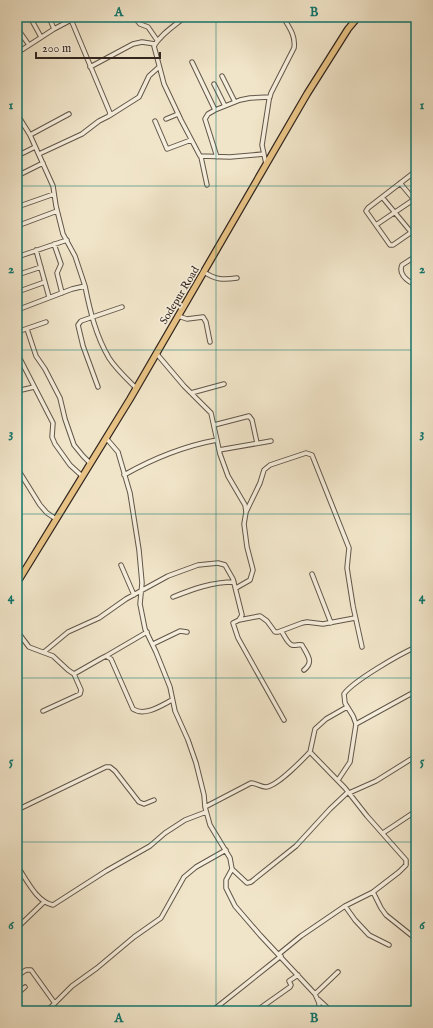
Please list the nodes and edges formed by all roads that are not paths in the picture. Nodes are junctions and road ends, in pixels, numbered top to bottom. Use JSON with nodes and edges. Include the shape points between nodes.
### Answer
{"nodes":[{"id":1,"x":30,"y":17,"type":"edge"},
{"id":2,"x":49,"y":17,"type":"edge"},
{"id":3,"x":77,"y":17,"type":"edge"},
{"id":4,"x":134,"y":17,"type":"edge"},
{"id":5,"x":185,"y":17,"type":"edge"},
{"id":6,"x":283,"y":17,"type":"edge"},
{"id":7,"x":358,"y":17,"type":"edge"},
{"id":8,"x":70,"y":20,"type":"junction"},
{"id":9,"x":17,"y":28,"type":"edge"},
{"id":10,"x":54,"y":29,"type":"junction"},
{"id":11,"x":41,"y":37,"type":"junction"},
{"id":12,"x":156,"y":42,"type":"junction"},
{"id":13,"x":29,"y":45,"type":"junction"},
{"id":14,"x":17,"y":52,"type":"edge"},
{"id":15,"x":192,"y":62,"type":"dead end"},
{"id":16,"x":90,"y":66,"type":"junction"},
{"id":17,"x":159,"y":68,"type":"junction"},
{"id":18,"x":222,"y":76,"type":"dead end"},
{"id":19,"x":214,"y":84,"type":"dead end"},
{"id":20,"x":270,"y":97,"type":"junction"},
{"id":21,"x":235,"y":102,"type":"junction"},
{"id":22,"x":224,"y":106,"type":"junction"},
{"id":23,"x":215,"y":110,"type":"junction"},
{"id":24,"x":17,"y":114,"type":"edge"},
{"id":25,"x":69,"y":114,"type":"dead end"},
{"id":26,"x":178,"y":114,"type":"junction"},
{"id":27,"x":109,"y":116,"type":"junction"},
{"id":28,"x":166,"y":119,"type":"dead end"},
{"id":29,"x":155,"y":121,"type":"dead end"},
{"id":30,"x":30,"y":135,"type":"junction"},
{"id":31,"x":191,"y":140,"type":"junction"},
{"id":32,"x":35,"y":146,"type":"junction"},
{"id":33,"x":39,"y":154,"type":"junction"},
{"id":34,"x":264,"y":154,"type":"junction"},
{"id":35,"x":17,"y":156,"type":"edge"},
{"id":36,"x":217,"y":156,"type":"junction"},
{"id":37,"x":201,"y":157,"type":"junction"},
{"id":38,"x":43,"y":163,"type":"junction"},
{"id":39,"x":266,"y":166,"type":"junction"},
{"id":40,"x":416,"y":171,"type":"edge"},
{"id":41,"x":17,"y":176,"type":"edge"},
{"id":42,"x":400,"y":183,"type":"junction"},
{"id":43,"x":206,"y":185,"type":"dead end"},
{"id":44,"x":54,"y":194,"type":"junction"},
{"id":45,"x":382,"y":197,"type":"junction"},
{"id":46,"x":415,"y":200,"type":"edge"},
{"id":47,"x":17,"y":206,"type":"edge"},
{"id":48,"x":57,"y":212,"type":"junction"},
{"id":49,"x":394,"y":213,"type":"junction"},
{"id":50,"x":17,"y":226,"type":"edge"},
{"id":51,"x":376,"y":226,"type":"junction"},
{"id":52,"x":416,"y":229,"type":"edge"},
{"id":53,"x":411,"y":232,"type":"junction"},
{"id":54,"x":66,"y":240,"type":"junction"},
{"id":55,"x":54,"y":244,"type":"junction"},
{"id":56,"x":36,"y":250,"type":"junction"},
{"id":57,"x":416,"y":256,"type":"edge"},
{"id":58,"x":17,"y":257,"type":"edge"},
{"id":59,"x":41,"y":267,"type":"junction"},
{"id":60,"x":204,"y":272,"type":"junction"},
{"id":61,"x":17,"y":275,"type":"edge"},
{"id":62,"x":237,"y":278,"type":"dead end"},
{"id":63,"x":416,"y":280,"type":"edge"},
{"id":64,"x":45,"y":282,"type":"junction"},
{"id":65,"x":85,"y":286,"type":"junction"},
{"id":66,"x":17,"y":292,"type":"edge"},
{"id":67,"x":62,"y":293,"type":"junction"},
{"id":68,"x":50,"y":297,"type":"junction"},
{"id":69,"x":122,"y":307,"type":"dead end"},
{"id":70,"x":17,"y":310,"type":"edge"},
{"id":71,"x":178,"y":316,"type":"junction"},
{"id":72,"x":92,"y":317,"type":"junction"},
{"id":73,"x":46,"y":322,"type":"dead end"},
{"id":74,"x":26,"y":329,"type":"junction"},
{"id":75,"x":17,"y":332,"type":"edge"},
{"id":76,"x":210,"y":342,"type":"dead end"},
{"id":77,"x":17,"y":352,"type":"edge"},
{"id":78,"x":156,"y":353,"type":"junction"},
{"id":79,"x":224,"y":384,"type":"dead end"},
{"id":80,"x":34,"y":387,"type":"junction"},
{"id":81,"x":98,"y":387,"type":"dead end"},
{"id":82,"x":136,"y":388,"type":"junction"},
{"id":83,"x":17,"y":391,"type":"edge"},
{"id":84,"x":191,"y":393,"type":"junction"},
{"id":85,"x":214,"y":425,"type":"junction"},
{"id":86,"x":106,"y":438,"type":"junction"},
{"id":87,"x":217,"y":440,"type":"junction"},
{"id":88,"x":271,"y":440,"type":"dead end"},
{"id":89,"x":258,"y":443,"type":"junction"},
{"id":90,"x":220,"y":450,"type":"junction"},
{"id":91,"x":90,"y":463,"type":"junction"},
{"id":92,"x":17,"y":468,"type":"edge"},
{"id":93,"x":124,"y":475,"type":"junction"},
{"id":94,"x":82,"y":476,"type":"junction"},
{"id":95,"x":246,"y":512,"type":"junction"},
{"id":96,"x":56,"y":519,"type":"junction"},
{"id":97,"x":122,"y":565,"type":"dead end"},
{"id":98,"x":312,"y":574,"type":"dead end"},
{"id":99,"x":234,"y":582,"type":"junction"},
{"id":100,"x":17,"y":583,"type":"edge"},
{"id":101,"x":236,"y":588,"type":"junction"},
{"id":102,"x":140,"y":592,"type":"junction"},
{"id":103,"x":134,"y":595,"type":"junction"},
{"id":104,"x":173,"y":597,"type":"dead end"},
{"id":105,"x":356,"y":618,"type":"junction"},
{"id":106,"x":239,"y":620,"type":"junction"},
{"id":107,"x":331,"y":623,"type":"junction"},
{"id":108,"x":17,"y":631,"type":"edge"},
{"id":109,"x":147,"y":632,"type":"junction"},
{"id":110,"x":187,"y":632,"type":"dead end"},
{"id":111,"x":282,"y":632,"type":"junction"},
{"id":112,"x":153,"y":644,"type":"junction"},
{"id":113,"x":362,"y":647,"type":"dead end"},
{"id":114,"x":416,"y":647,"type":"edge"},
{"id":115,"x":44,"y":652,"type":"junction"},
{"id":116,"x":106,"y":656,"type":"junction"},
{"id":117,"x":304,"y":670,"type":"dead end"},
{"id":118,"x":74,"y":674,"type":"junction"},
{"id":119,"x":416,"y":691,"type":"edge"},
{"id":120,"x":172,"y":700,"type":"junction"},
{"id":121,"x":348,"y":707,"type":"junction"},
{"id":122,"x":43,"y":711,"type":"dead end"},
{"id":123,"x":284,"y":720,"type":"dead end"},
{"id":124,"x":356,"y":724,"type":"junction"},
{"id":125,"x":310,"y":752,"type":"junction"},
{"id":126,"x":416,"y":756,"type":"edge"},
{"id":127,"x":338,"y":780,"type":"junction"},
{"id":128,"x":348,"y":793,"type":"junction"},
{"id":129,"x":154,"y":800,"type":"dead end"},
{"id":130,"x":205,"y":807,"type":"junction"},
{"id":131,"x":17,"y":810,"type":"edge"},
{"id":132,"x":416,"y":811,"type":"edge"},
{"id":133,"x":206,"y":812,"type":"junction"},
{"id":134,"x":383,"y":833,"type":"junction"},
{"id":135,"x":226,"y":850,"type":"junction"},
{"id":136,"x":17,"y":866,"type":"edge"},
{"id":137,"x":232,"y":869,"type":"junction"},
{"id":138,"x":373,"y":892,"type":"junction"},
{"id":139,"x":44,"y":902,"type":"junction"},
{"id":140,"x":345,"y":906,"type":"junction"},
{"id":141,"x":17,"y":928,"type":"edge"},
{"id":142,"x":416,"y":939,"type":"edge"},
{"id":143,"x":389,"y":945,"type":"dead end"},
{"id":144,"x":280,"y":955,"type":"junction"},
{"id":145,"x":338,"y":972,"type":"dead end"},
{"id":146,"x":298,"y":975,"type":"junction"},
{"id":147,"x":17,"y":976,"type":"edge"},
{"id":148,"x":25,"y":987,"type":"dead end"},
{"id":149,"x":17,"y":994,"type":"edge"},
{"id":150,"x":316,"y":996,"type":"junction"},
{"id":151,"x":54,"y":1002,"type":"junction"},
{"id":152,"x":47,"y":1011,"type":"edge"},
{"id":153,"x":212,"y":1011,"type":"edge"},
{"id":154,"x":256,"y":1011,"type":"edge"},
{"id":155,"x":319,"y":1011,"type":"edge"},
{"id":156,"x":331,"y":1011,"type":"edge"}],
"edges":[{"from":1,"to":11,"type":"street"},
{"from":2,"to":10,"type":"street"},
{"from":3,"to":8,"type":"street"},
{"from":4,"to":12,"type":"street","via":[[140,24],[148,27]]},
{"from":5,"to":12,"type":"street"},
{"from":6,"to":20,"type":"street","via":[[294,36],[294,48]]},
{"from":7,"to":39,"type":"main road","name":"Sodepur Road","via":[[348,28],[307,94]]},
{"from":8,"to":10,"type":"street"},
{"from":8,"to":16,"type":"street"},
{"from":9,"to":13,"type":"street"},
{"from":10,"to":11,"type":"street"},
{"from":11,"to":13,"type":"street"},
{"from":12,"to":16,"type":"street","via":[[133,44]]},
{"from":12,"to":17,"type":"street","via":[[154,46]]},
{"from":13,"to":14,"type":"street"},
{"from":15,"to":23,"type":"street"},
{"from":16,"to":27,"type":"street","via":[[107,104]]},
{"from":17,"to":26,"type":"street"},
{"from":17,"to":27,"type":"street","via":[[149,76],[139,97]]},
{"from":18,"to":21,"type":"street"},
{"from":19,"to":22,"type":"street"},
{"from":20,"to":21,"type":"street"},
{"from":20,"to":34,"type":"street","via":[[262,145]]},
{"from":21,"to":22,"type":"street"},
{"from":22,"to":23,"type":"street"},
{"from":23,"to":36,"type":"street","via":[[205,119]]},
{"from":24,"to":30,"type":"street"},
{"from":25,"to":30,"type":"street"},
{"from":26,"to":28,"type":"street"},
{"from":26,"to":31,"type":"street"},
{"from":27,"to":33,"type":"street","via":[[82,134]]},
{"from":29,"to":31,"type":"street","via":[[166,149]]},
{"from":30,"to":32,"type":"street"},
{"from":31,"to":37,"type":"street"},
{"from":32,"to":33,"type":"street"},
{"from":32,"to":35,"type":"street"},
{"from":33,"to":38,"type":"street"},
{"from":34,"to":36,"type":"street"},
{"from":34,"to":39,"type":"street"},
{"from":36,"to":37,"type":"street"},
{"from":37,"to":43,"type":"street"},
{"from":38,"to":41,"type":"street"},
{"from":38,"to":44,"type":"street"},
{"from":39,"to":60,"type":"main road","name":"Sodepur Road"},
{"from":40,"to":42,"type":"street"},
{"from":42,"to":45,"type":"street"},
{"from":42,"to":46,"type":"street"},
{"from":44,"to":47,"type":"street"},
{"from":44,"to":48,"type":"street"},
{"from":45,"to":49,"type":"street"},
{"from":45,"to":51,"type":"street","via":[[367,210]]},
{"from":46,"to":49,"type":"street"},
{"from":48,"to":50,"type":"street"},
{"from":48,"to":54,"type":"street"},
{"from":49,"to":51,"type":"street"},
{"from":49,"to":53,"type":"street"},
{"from":51,"to":53,"type":"street","via":[[390,245]]},
{"from":52,"to":53,"type":"street"},
{"from":54,"to":55,"type":"street"},
{"from":54,"to":65,"type":"street","via":[[76,256]]},
{"from":55,"to":56,"type":"street"},
{"from":55,"to":67,"type":"street","via":[[61,264],[57,273]]},
{"from":56,"to":58,"type":"street"},
{"from":56,"to":59,"type":"street"},
{"from":57,"to":63,"type":"street","via":[[402,265],[401,269],[401,273],[410,282]]},
{"from":59,"to":61,"type":"street"},
{"from":59,"to":64,"type":"street"},
{"from":60,"to":62,"type":"street","via":[[212,278]]},
{"from":60,"to":71,"type":"main road","name":"Sodepur Road"},
{"from":64,"to":66,"type":"street"},
{"from":64,"to":68,"type":"street"},
{"from":65,"to":67,"type":"street"},
{"from":65,"to":72,"type":"street"},
{"from":67,"to":68,"type":"street"},
{"from":68,"to":70,"type":"street"},
{"from":69,"to":72,"type":"street"},
{"from":71,"to":76,"type":"street","via":[[187,319],[203,317]]},
{"from":71,"to":78,"type":"main road","name":"Sodepur Road"},
{"from":72,"to":81,"type":"street","via":[[78,325]]},
{"from":72,"to":82,"type":"street","via":[[110,359]]},
{"from":73,"to":74,"type":"street"},
{"from":74,"to":75,"type":"street"},
{"from":74,"to":91,"type":"street","via":[[39,360],[60,398],[74,445]]},
{"from":77,"to":80,"type":"street"},
{"from":78,"to":82,"type":"main road","name":"Sodepur Road"},
{"from":78,"to":84,"type":"street"},
{"from":79,"to":84,"type":"street"},
{"from":80,"to":83,"type":"street"},
{"from":80,"to":94,"type":"street","via":[[53,423],[52,437],[55,444],[70,465]]},
{"from":82,"to":86,"type":"main road","name":"Sodepur Road"},
{"from":84,"to":85,"type":"street","via":[[211,413]]},
{"from":85,"to":87,"type":"street"},
{"from":85,"to":89,"type":"street","via":[[249,416]]},
{"from":86,"to":91,"type":"main road","name":"Sodepur Road"},
{"from":86,"to":93,"type":"street","via":[[118,452]]},
{"from":87,"to":90,"type":"street"},
{"from":87,"to":93,"type":"street","via":[[186,447]]},
{"from":88,"to":89,"type":"street"},
{"from":89,"to":90,"type":"street"},
{"from":90,"to":95,"type":"street","via":[[228,476],[245,505]]},
{"from":91,"to":94,"type":"main road","name":"Sodepur Road"},
{"from":92,"to":96,"type":"street","via":[[40,505]]},
{"from":93,"to":102,"type":"street","via":[[136,529],[142,583]]},
{"from":94,"to":96,"type":"main road","name":"Sodepur Road"},
{"from":95,"to":101,"type":"street","via":[[244,524],[253,570],[250,580]]},
{"from":95,"to":105,"type":"street","via":[[264,470],[270,465],[306,453],[311,455],[349,548],[347,568]]},
{"from":96,"to":100,"type":"main road","name":"Sodepur Road"},
{"from":97,"to":103,"type":"street"},
{"from":98,"to":107,"type":"street"},
{"from":99,"to":101,"type":"street"},
{"from":99,"to":102,"type":"street","via":[[225,565],[198,564],[168,576]]},
{"from":99,"to":104,"type":"street","via":[[207,585]]},
{"from":101,"to":106,"type":"street","via":[[242,615]]},
{"from":102,"to":103,"type":"street"},
{"from":102,"to":109,"type":"street","via":[[140,604]]},
{"from":103,"to":115,"type":"street","via":[[99,618],[68,632]]},
{"from":105,"to":107,"type":"street"},
{"from":105,"to":113,"type":"street"},
{"from":106,"to":111,"type":"street","via":[[260,616],[275,632]]},
{"from":106,"to":123,"type":"street","via":[[233,623],[238,638]]},
{"from":107,"to":111,"type":"street","via":[[307,622]]},
{"from":108,"to":115,"type":"street","via":[[29,647]]},
{"from":109,"to":112,"type":"street"},
{"from":109,"to":116,"type":"street"},
{"from":110,"to":112,"type":"street","via":[[180,631]]},
{"from":111,"to":117,"type":"street","via":[[290,645],[302,645],[310,664]]},
{"from":112,"to":120,"type":"street","via":[[170,687]]},
{"from":114,"to":121,"type":"street","via":[[347,689],[344,694]]},
{"from":115,"to":118,"type":"street","via":[[53,656]]},
{"from":116,"to":118,"type":"street"},
{"from":116,"to":120,"type":"street","via":[[114,664],[133,709],[143,712]]},
{"from":118,"to":122,"type":"street","via":[[81,692],[76,697]]},
{"from":119,"to":124,"type":"street"},
{"from":120,"to":130,"type":"street","via":[[196,762]]},
{"from":121,"to":124,"type":"street"},
{"from":121,"to":125,"type":"street","via":[[326,719],[315,729]]},
{"from":124,"to":127,"type":"street","via":[[350,762]]},
{"from":125,"to":127,"type":"street"},
{"from":125,"to":130,"type":"street","via":[[291,772],[270,786],[251,783]]},
{"from":126,"to":128,"type":"street","via":[[376,781]]},
{"from":127,"to":128,"type":"street"},
{"from":128,"to":134,"type":"street"},
{"from":128,"to":137,"type":"street","via":[[296,846],[251,882],[247,883]]},
{"from":129,"to":131,"type":"street","via":[[144,804],[139,802],[115,771],[106,767]]},
{"from":130,"to":133,"type":"street"},
{"from":132,"to":134,"type":"street"},
{"from":133,"to":135,"type":"street","via":[[210,825]]},
{"from":133,"to":139,"type":"street","via":[[185,820],[150,846],[61,900],[53,904]]},
{"from":134,"to":138,"type":"street","via":[[406,860],[406,865]]},
{"from":135,"to":137,"type":"street"},
{"from":135,"to":151,"type":"street","via":[[184,877],[161,918]]},
{"from":136,"to":139,"type":"street"},
{"from":137,"to":144,"type":"street","via":[[226,880],[226,888],[235,906]]},
{"from":138,"to":140,"type":"street"},
{"from":138,"to":142,"type":"street","via":[[386,915]]},
{"from":139,"to":141,"type":"street"},
{"from":140,"to":143,"type":"street","via":[[369,935]]},
{"from":140,"to":144,"type":"street","via":[[300,936]]},
{"from":144,"to":146,"type":"street"},
{"from":144,"to":153,"type":"street"},
{"from":145,"to":150,"type":"street"},
{"from":146,"to":150,"type":"street"},
{"from":146,"to":154,"type":"street","via":[[289,981],[290,987]]},
{"from":147,"to":151,"type":"street","via":[[31,970]]},
{"from":148,"to":149,"type":"street"},
{"from":150,"to":155,"type":"street"},
{"from":150,"to":156,"type":"street"},
{"from":151,"to":152,"type":"street"}]}
